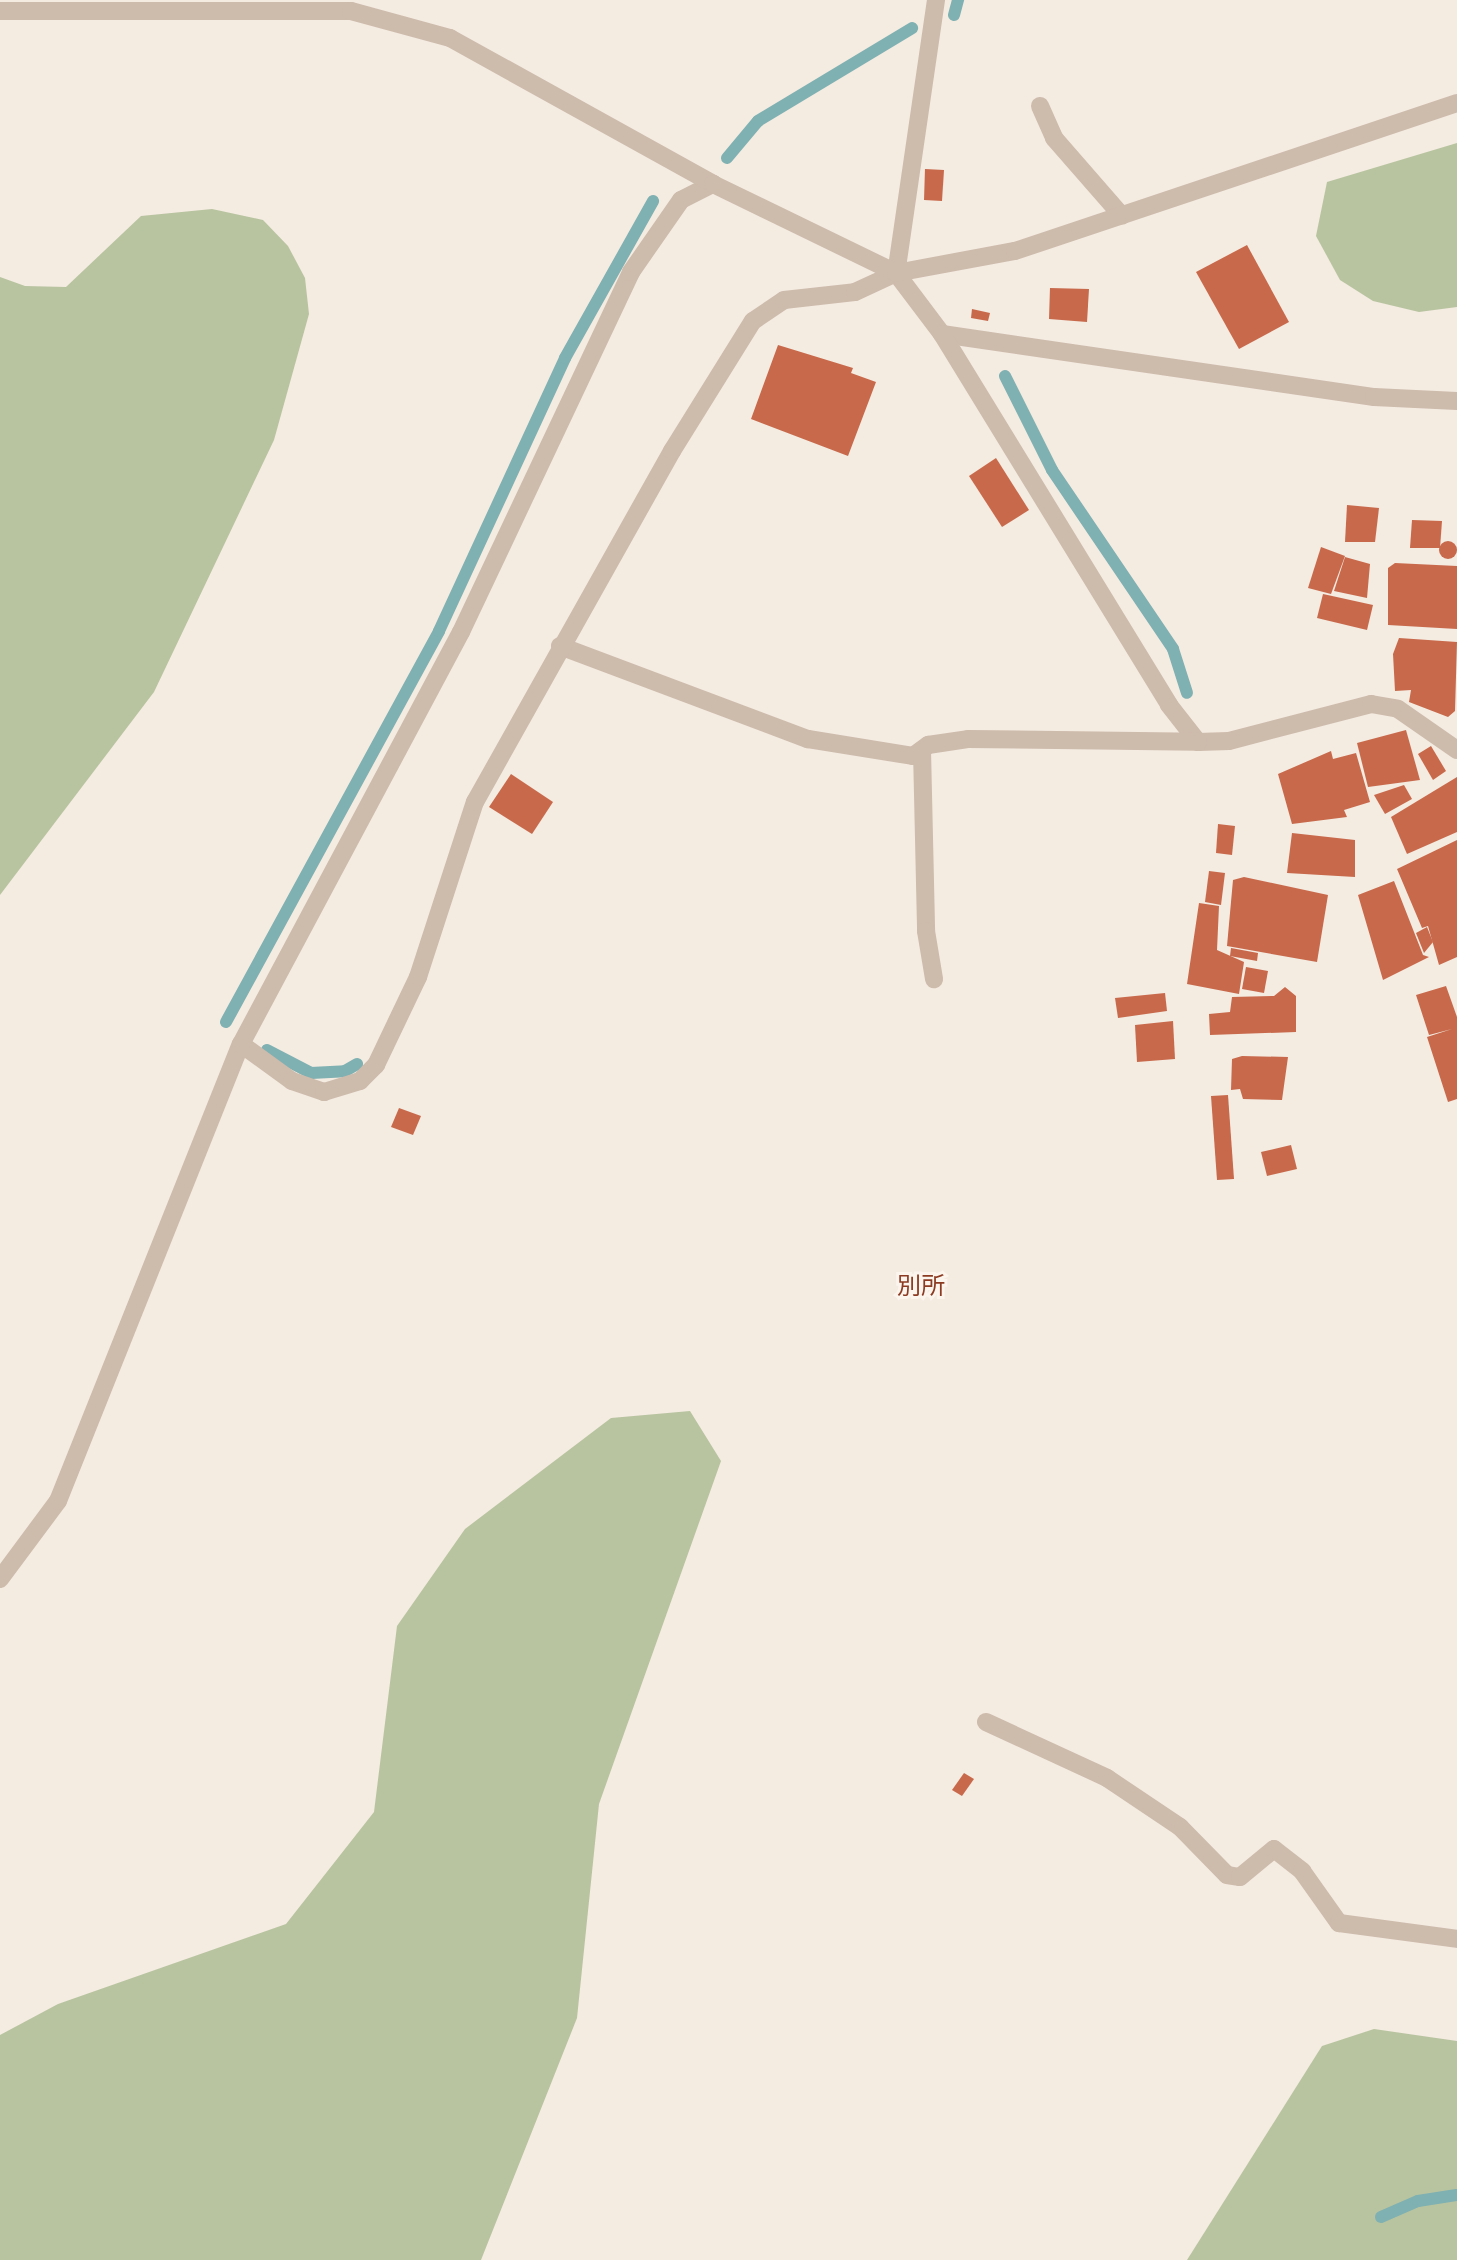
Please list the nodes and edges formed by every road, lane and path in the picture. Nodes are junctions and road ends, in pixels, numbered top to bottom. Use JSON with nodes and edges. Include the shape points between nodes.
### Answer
{"nodes":[{"id":1,"x":936,"y":0,"type":"edge"},
{"id":2,"x":0,"y":11,"type":"edge"},
{"id":3,"x":1457,"y":103,"type":"edge"},
{"id":4,"x":1040,"y":106,"type":"dead end"},
{"id":5,"x":713,"y":184,"type":"junction"},
{"id":6,"x":1122,"y":216,"type":"junction"},
{"id":7,"x":896,"y":273,"type":"junction"},
{"id":8,"x":942,"y":334,"type":"junction"},
{"id":9,"x":1457,"y":401,"type":"edge"},
{"id":10,"x":560,"y":646,"type":"junction"},
{"id":11,"x":1198,"y":742,"type":"junction"},
{"id":12,"x":922,"y":750,"type":"junction"},
{"id":13,"x":1457,"y":750,"type":"edge"},
{"id":14,"x":934,"y":979,"type":"dead end"},
{"id":15,"x":241,"y":1044,"type":"junction"},
{"id":16,"x":0,"y":1579,"type":"edge"},
{"id":17,"x":986,"y":1722,"type":"dead end"},
{"id":18,"x":1457,"y":1939,"type":"edge"}],
"edges":[{"from":1,"to":7,"type":"street"},
{"from":2,"to":5,"type":"street","via":[[351,11],[450,38]]},
{"from":3,"to":6,"type":"street"},
{"from":4,"to":6,"type":"street","via":[[1054,138]]},
{"from":5,"to":7,"type":"street"},
{"from":5,"to":15,"type":"street","via":[[681,200],[631,272],[461,632]]},
{"from":6,"to":7,"type":"street","via":[[1015,251]]},
{"from":7,"to":8,"type":"street"},
{"from":7,"to":10,"type":"street","via":[[855,292],[784,300],[758,315]]},
{"from":8,"to":9,"type":"street","via":[[1374,397]]},
{"from":8,"to":11,"type":"street","via":[[1168,705]]},
{"from":10,"to":12,"type":"street","via":[[808,739],[913,757]]},
{"from":10,"to":15,"type":"street","via":[[475,802],[418,977],[376,1065],[360,1081],[324,1092],[292,1081]]},
{"from":11,"to":12,"type":"street","via":[[968,739]]},
{"from":11,"to":13,"type":"street","via":[[1229,741],[1371,704],[1398,709]]},
{"from":12,"to":14,"type":"street","via":[[926,931]]},
{"from":15,"to":16,"type":"street","via":[[58,1501]]},
{"from":17,"to":18,"type":"street","via":[[1125,1789],[1180,1827],[1227,1875],[1240,1877],[1274,1849],[1302,1871],[1339,1923]]}]}
